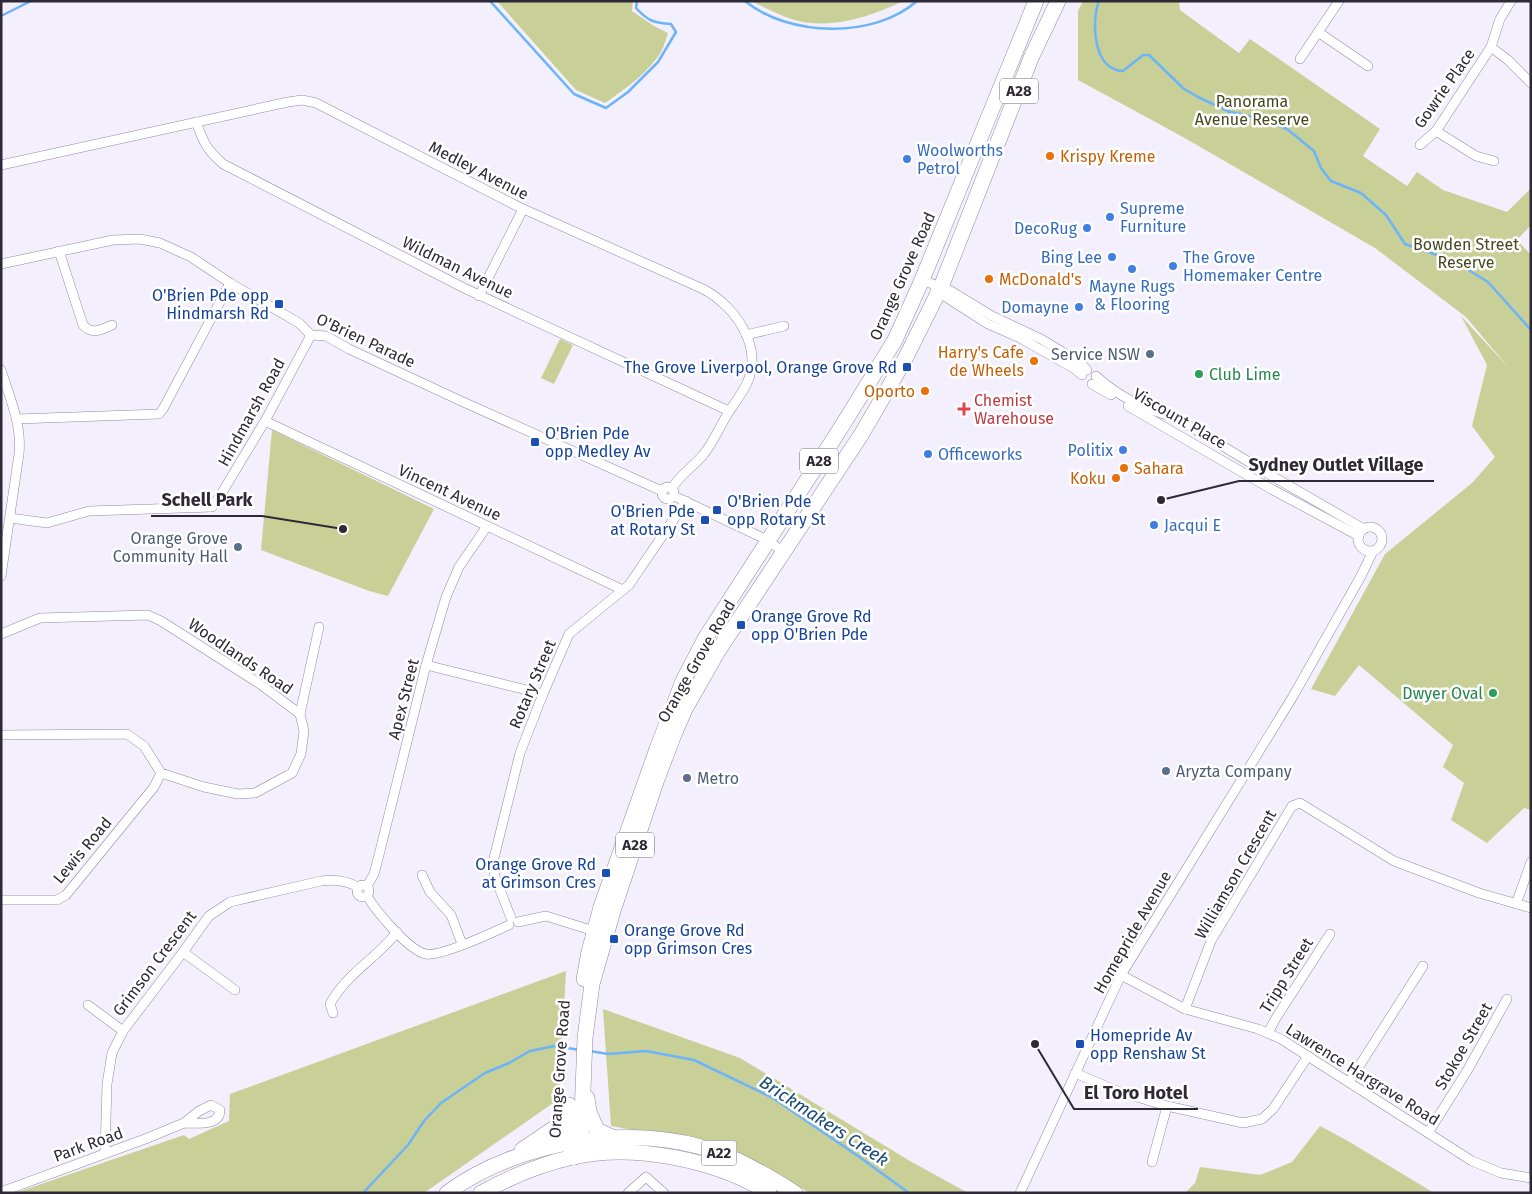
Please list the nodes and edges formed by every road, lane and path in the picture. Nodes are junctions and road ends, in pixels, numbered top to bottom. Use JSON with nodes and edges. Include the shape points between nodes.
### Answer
{"nodes":[{"id":1,"x":1036,"y":1,"type":"edge"},
{"id":2,"x":1058,"y":1,"type":"edge"},
{"id":3,"x":1339,"y":1,"type":"edge"},
{"id":4,"x":1511,"y":1,"type":"edge"},
{"id":5,"x":1318,"y":32,"type":"junction"},
{"id":6,"x":1491,"y":47,"type":"junction"},
{"id":7,"x":1300,"y":59,"type":"dead end"},
{"id":8,"x":1368,"y":66,"type":"dead end"},
{"id":9,"x":1531,"y":83,"type":"edge"},
{"id":10,"x":196,"y":122,"type":"junction"},
{"id":11,"x":1436,"y":131,"type":"junction"},
{"id":12,"x":1420,"y":146,"type":"dead end"},
{"id":13,"x":1494,"y":161,"type":"dead end"},
{"id":14,"x":1,"y":166,"type":"edge"},
{"id":15,"x":523,"y":209,"type":"junction"},
{"id":16,"x":59,"y":251,"type":"junction"},
{"id":17,"x":1,"y":264,"type":"edge"},
{"id":18,"x":922,"y":280,"type":"junction"},
{"id":19,"x":230,"y":283,"type":"junction"},
{"id":20,"x":940,"y":290,"type":"junction"},
{"id":21,"x":479,"y":296,"type":"junction"},
{"id":22,"x":112,"y":325,"type":"dead end"},
{"id":23,"x":784,"y":326,"type":"dead end"},
{"id":24,"x":311,"y":335,"type":"junction"},
{"id":25,"x":746,"y":335,"type":"junction"},
{"id":26,"x":1,"y":370,"type":"edge"},
{"id":27,"x":1094,"y":380,"type":"junction"},
{"id":28,"x":729,"y":411,"type":"junction"},
{"id":29,"x":17,"y":419,"type":"junction"},
{"id":30,"x":265,"y":421,"type":"junction"},
{"id":31,"x":673,"y":492,"type":"junction"},
{"id":32,"x":686,"y":501,"type":"junction"},
{"id":33,"x":10,"y":518,"type":"junction"},
{"id":34,"x":487,"y":526,"type":"junction"},
{"id":35,"x":1361,"y":533,"type":"junction"},
{"id":36,"x":4,"y":534,"type":"edge"},
{"id":37,"x":767,"y":541,"type":"junction"},
{"id":38,"x":1373,"y":551,"type":"junction"},
{"id":39,"x":783,"y":552,"type":"junction"},
{"id":40,"x":1,"y":576,"type":"edge"},
{"id":41,"x":623,"y":590,"type":"junction"},
{"id":42,"x":319,"y":627,"type":"dead end"},
{"id":43,"x":1,"y":634,"type":"edge"},
{"id":44,"x":426,"y":665,"type":"junction"},
{"id":45,"x":543,"y":694,"type":"junction"},
{"id":46,"x":300,"y":714,"type":"junction"},
{"id":47,"x":1,"y":735,"type":"edge"},
{"id":48,"x":161,"y":773,"type":"junction"},
{"id":49,"x":1531,"y":862,"type":"edge"},
{"id":50,"x":422,"y":875,"type":"dead end"},
{"id":51,"x":364,"y":890,"type":"junction"},
{"id":52,"x":1,"y":900,"type":"edge"},
{"id":53,"x":1516,"y":904,"type":"junction"},
{"id":54,"x":1531,"y":908,"type":"edge"},
{"id":55,"x":513,"y":921,"type":"junction"},
{"id":56,"x":398,"y":932,"type":"junction"},
{"id":57,"x":594,"y":932,"type":"junction"},
{"id":58,"x":1330,"y":934,"type":"dead end"},
{"id":59,"x":462,"y":944,"type":"junction"},
{"id":60,"x":183,"y":952,"type":"junction"},
{"id":61,"x":1422,"y":966,"type":"dead end"},
{"id":62,"x":1121,"y":975,"type":"junction"},
{"id":63,"x":235,"y":990,"type":"dead end"},
{"id":64,"x":1507,"y":999,"type":"dead end"},
{"id":65,"x":88,"y":1005,"type":"dead end"},
{"id":66,"x":1185,"y":1009,"type":"junction"},
{"id":67,"x":333,"y":1013,"type":"dead end"},
{"id":68,"x":123,"y":1031,"type":"junction"},
{"id":69,"x":1268,"y":1033,"type":"junction"},
{"id":70,"x":581,"y":1039,"type":"junction"},
{"id":71,"x":1308,"y":1056,"type":"junction"},
{"id":72,"x":579,"y":1058,"type":"junction"},
{"id":73,"x":1075,"y":1073,"type":"junction"},
{"id":74,"x":583,"y":1077,"type":"junction"},
{"id":75,"x":1349,"y":1082,"type":"junction"},
{"id":76,"x":572,"y":1097,"type":"junction"},
{"id":77,"x":1167,"y":1106,"type":"junction"},
{"id":78,"x":184,"y":1123,"type":"dead end"},
{"id":79,"x":1428,"y":1133,"type":"junction"},
{"id":80,"x":615,"y":1138,"type":"junction"},
{"id":81,"x":575,"y":1147,"type":"junction"},
{"id":82,"x":106,"y":1153,"type":"junction"},
{"id":83,"x":513,"y":1157,"type":"junction"},
{"id":84,"x":1152,"y":1162,"type":"dead end"},
{"id":85,"x":1531,"y":1178,"type":"edge"},
{"id":86,"x":1,"y":1192,"type":"edge"},
{"id":87,"x":447,"y":1193,"type":"edge"},
{"id":88,"x":481,"y":1193,"type":"edge"},
{"id":89,"x":628,"y":1193,"type":"edge"},
{"id":90,"x":664,"y":1193,"type":"edge"},
{"id":91,"x":769,"y":1193,"type":"edge"},
{"id":92,"x":795,"y":1193,"type":"edge"},
{"id":93,"x":1020,"y":1193,"type":"edge"}],
"edges":[{"from":1,"to":18,"type":"highway","name":"Orange Grove Road","number":"A28"},
{"from":2,"to":20,"type":"highway","name":"Orange Grove Road","number":"A28","via":[[1032,58]]},
{"from":3,"to":5,"type":"street"},
{"from":4,"to":6,"type":"street","name":"Gowrie Place","via":[[1500,19]]},
{"from":5,"to":7,"type":"street"},
{"from":5,"to":8,"type":"street"},
{"from":6,"to":9,"type":"street"},
{"from":6,"to":11,"type":"street","name":"Gowrie Place"},
{"from":10,"to":14,"type":"street","name":"Medley Avenue"},
{"from":10,"to":15,"type":"street","name":"Medley Avenue","via":[[288,102],[316,103]]},
{"from":10,"to":21,"type":"street","name":"Wildman Avenue","via":[[208,150],[224,164]]},
{"from":11,"to":12,"type":"street","name":"Gowrie Place"},
{"from":11,"to":13,"type":"street","via":[[1476,156]]},
{"from":15,"to":21,"type":"street"},
{"from":15,"to":25,"type":"street","name":"Medley Avenue","via":[[716,296],[734,313]]},
{"from":16,"to":17,"type":"street","name":"O'Brien Parade"},
{"from":16,"to":19,"type":"street","name":"O'Brien Parade","via":[[113,240],[150,240],[176,249]]},
{"from":16,"to":22,"type":"street","via":[[83,325],[98,331]]},
{"from":18,"to":20,"type":"street"},
{"from":18,"to":37,"type":"highway","name":"Orange Grove Road","number":"A28","via":[[882,362]]},
{"from":19,"to":24,"type":"street","name":"O'Brien Parade","via":[[299,323]]},
{"from":19,"to":29,"type":"street","via":[[159,414]]},
{"from":20,"to":27,"type":"street","via":[[988,324],[1084,373],[1083,382],[1087,384]]},
{"from":20,"to":39,"type":"highway","name":"Orange Grove Road","number":"A28","via":[[861,435]]},
{"from":21,"to":28,"type":"street","name":"Wildman Avenue"},
{"from":23,"to":25,"type":"street"},
{"from":24,"to":30,"type":"street","name":"Hindmarsh Road"},
{"from":24,"to":31,"type":"street","name":"O'Brien Parade","via":[[326,336],[452,397],[662,491],[664,498],[671,499]]},
{"from":25,"to":28,"type":"street","name":"Medley Avenue","via":[[752,350],[752,366],[747,383]]},
{"from":26,"to":29,"type":"street"},
{"from":27,"to":35,"type":"street","name":"Viscount Place","via":[[1273,490]]},
{"from":27,"to":35,"type":"street","name":"Viscount Place","via":[[1139,405],[1175,417]]},
{"from":28,"to":31,"type":"street","name":"Medley Avenue","via":[[704,454]]},
{"from":29,"to":33,"type":"street","via":[[20,449]]},
{"from":30,"to":33,"type":"street","name":"Hindmarsh Road","via":[[212,507],[89,512],[47,523]]},
{"from":30,"to":34,"type":"street","name":"Vincent Avenue"},
{"from":31,"to":32,"type":"street"},
{"from":32,"to":37,"type":"street"},
{"from":32,"to":41,"type":"street","name":"Rotary Street"},
{"from":33,"to":36,"type":"street"},
{"from":34,"to":41,"type":"street","name":"Vincent Avenue"},
{"from":34,"to":44,"type":"street","name":"Apex Street","via":[[459,567],[446,597]]},
{"from":35,"to":38,"type":"street","via":[[1359,544]]},
{"from":35,"to":38,"type":"street","via":[[1368,528],[1376,529],[1382,535],[1380,547]]},
{"from":36,"to":40,"type":"street"},
{"from":37,"to":39,"type":"street"},
{"from":37,"to":57,"type":"highway","name":"Orange Grove Road","number":"A28","via":[[706,637],[683,681],[615,865]]},
{"from":38,"to":62,"type":"street","name":"Homepride Avenue","via":[[1292,698]]},
{"from":39,"to":70,"type":"highway","name":"Orange Grove Road","number":"A28","via":[[718,651],[675,732],[602,946]]},
{"from":41,"to":45,"type":"street","name":"Rotary Street","via":[[569,634]]},
{"from":42,"to":46,"type":"street"},
{"from":43,"to":46,"type":"street","name":"Woodlands Road","via":[[40,618],[148,615],[260,684]]},
{"from":44,"to":45,"type":"street"},
{"from":44,"to":51,"type":"street","name":"Apex Street","via":[[374,874]]},
{"from":45,"to":55,"type":"street","name":"Rotary Street","via":[[520,753],[493,862],[495,877]]},
{"from":46,"to":48,"type":"street","name":"Woodlands Road","via":[[304,731],[301,754],[292,773],[254,793],[238,794],[204,787]]},
{"from":47,"to":48,"type":"street","via":[[127,734],[144,746]]},
{"from":48,"to":52,"type":"street","name":"Lewis Road","via":[[154,787],[66,895],[57,900]]},
{"from":49,"to":53,"type":"street"},
{"from":50,"to":59,"type":"street","via":[[430,892],[450,915]]},
{"from":51,"to":56,"type":"street"},
{"from":51,"to":60,"type":"street","name":"Grimson Crescent","via":[[343,881],[326,880],[230,902],[208,916]]},
{"from":53,"to":54,"type":"street","name":"Williamson Crescent"},
{"from":53,"to":66,"type":"street","name":"Williamson Crescent","via":[[1394,861],[1300,802],[1292,806],[1211,941]]},
{"from":55,"to":57,"type":"street","via":[[546,916]]},
{"from":55,"to":59,"type":"street"},
{"from":56,"to":59,"type":"street","via":[[413,948],[426,954]]},
{"from":56,"to":67,"type":"street","via":[[336,993],[330,1004]]},
{"from":57,"to":70,"type":"highway","name":"Orange Grove Road","number":"A28","via":[[584,981]]},
{"from":58,"to":69,"type":"street","name":"Tripp Street"},
{"from":60,"to":63,"type":"street"},
{"from":60,"to":68,"type":"street","name":"Grimson Crescent"},
{"from":61,"to":75,"type":"street"},
{"from":62,"to":66,"type":"street","name":"Lawrence Hargrave Road"},
{"from":62,"to":73,"type":"street","name":"Homepride Avenue"},
{"from":64,"to":79,"type":"street","name":"Stokoe Street","via":[[1468,1071]]},
{"from":65,"to":68,"type":"street"},
{"from":66,"to":69,"type":"street","name":"Lawrence Hargrave Road"},
{"from":68,"to":82,"type":"street","name":"Grimson Crescent","via":[[112,1053],[106,1084]]},
{"from":69,"to":71,"type":"street","name":"Lawrence Hargrave Road"},
{"from":70,"to":72,"type":"highway","name":"Orange Grove Road","number":"A28"},
{"from":71,"to":75,"type":"street","name":"Lawrence Hargrave Road"},
{"from":71,"to":77,"type":"street","via":[[1273,1110],[1262,1119],[1243,1123]]},
{"from":72,"to":74,"type":"highway","name":"Orange Grove Road","number":"A28"},
{"from":72,"to":76,"type":"highway","name":"Orange Grove Road","number":"A28"},
{"from":73,"to":77,"type":"street","via":[[1120,1092]]},
{"from":73,"to":93,"type":"street","name":"Homepride Avenue"},
{"from":74,"to":80,"type":"highway","via":[[594,1125],[602,1134]]},
{"from":74,"to":81,"type":"highway","name":"Orange Grove Road","number":"A28"},
{"from":75,"to":79,"type":"street","name":"Lawrence Hargrave Road"},
{"from":76,"to":81,"type":"highway","name":"Orange Grove Road"},
{"from":76,"to":83,"type":"highway","number":"A28","via":[[556,1127]]},
{"from":77,"to":84,"type":"street"},
{"from":78,"to":82,"type":"street","name":"Park Road"},
{"from":79,"to":85,"type":"street","name":"Lawrence Hargrave Road","via":[[1481,1166]]},
{"from":80,"to":81,"type":"highway","number":"A22"},
{"from":80,"to":92,"type":"highway","number":"A22","via":[[690,1144],[744,1163]]},
{"from":81,"to":83,"type":"highway","number":"A22","via":[[558,1145]]},
{"from":81,"to":88,"type":"highway"},
{"from":81,"to":91,"type":"highway","number":"A22","via":[[679,1159],[730,1173]]},
{"from":82,"to":86,"type":"street","name":"Park Road"},
{"from":83,"to":87,"type":"highway","number":"A28"},
{"from":89,"to":90,"type":"street","via":[[646,1177]]}]}
